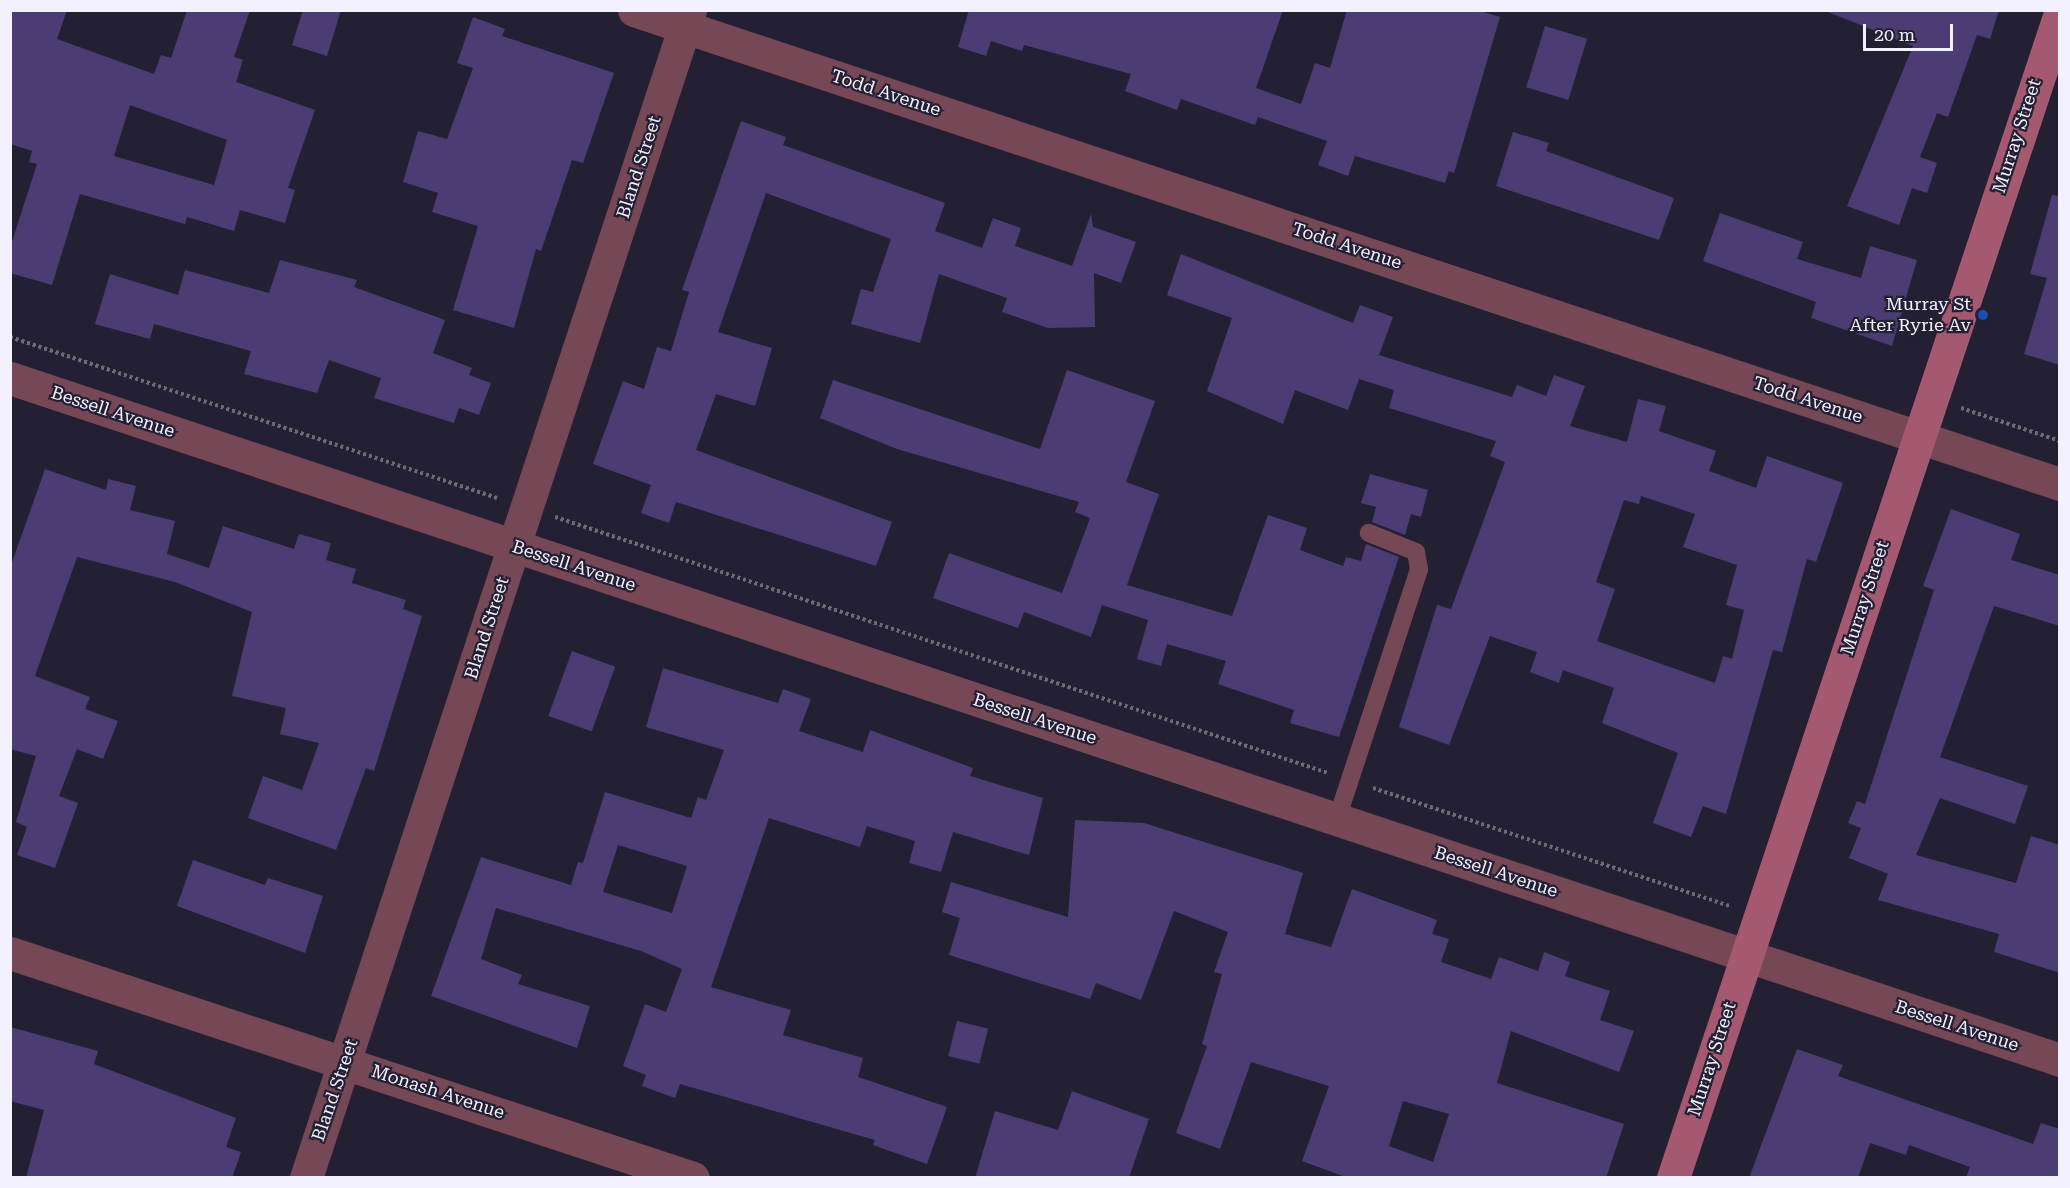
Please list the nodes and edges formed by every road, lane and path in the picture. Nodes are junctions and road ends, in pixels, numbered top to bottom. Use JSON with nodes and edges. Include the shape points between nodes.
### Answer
{"nodes":[{"id":1,"x":634,"y":10,"type":"edge"},
{"id":2,"x":2056,"y":14,"type":"edge"},
{"id":3,"x":687,"y":18,"type":"edge"},
{"id":4,"x":10,"y":337,"type":"edge"},
{"id":5,"x":10,"y":378,"type":"edge"},
{"id":6,"x":1956,"y":407,"type":"dead end"},
{"id":7,"x":1919,"y":436,"type":"junction"},
{"id":8,"x":2060,"y":441,"type":"edge"},
{"id":9,"x":2060,"y":484,"type":"edge"},
{"id":10,"x":528,"y":508,"type":"junction"},
{"id":11,"x":1369,"y":533,"type":"dead end"},
{"id":12,"x":515,"y":546,"type":"junction"},
{"id":13,"x":1350,"y":780,"type":"junction"},
{"id":14,"x":1336,"y":819,"type":"junction"},
{"id":15,"x":1734,"y":907,"type":"dead end"},
{"id":16,"x":10,"y":953,"type":"edge"},
{"id":17,"x":1746,"y":956,"type":"junction"},
{"id":18,"x":2060,"y":1060,"type":"edge"},
{"id":19,"x":345,"y":1061,"type":"junction"},
{"id":20,"x":306,"y":1178,"type":"edge"},
{"id":21,"x":693,"y":1178,"type":"edge"},
{"id":22,"x":1673,"y":1178,"type":"edge"}],
"edges":[{"from":1,"to":3,"type":"street","name":"Todd Avenue"},
{"from":2,"to":7,"type":"main road","name":"Murray Street"},
{"from":3,"to":7,"type":"street","name":"Todd Avenue"},
{"from":3,"to":10,"type":"street","name":"Bland Street"},
{"from":4,"to":10,"type":"path"},
{"from":5,"to":12,"type":"street","name":"Bessell Avenue"},
{"from":6,"to":8,"type":"path"},
{"from":7,"to":9,"type":"street","name":"Todd Avenue"},
{"from":7,"to":17,"type":"main road","name":"Murray Street"},
{"from":10,"to":12,"type":"street","name":"Bland Street"},
{"from":10,"to":13,"type":"path"},
{"from":11,"to":13,"type":"lane","via":[[1416,552],[1419,569]]},
{"from":12,"to":14,"type":"street","name":"Bessell Avenue"},
{"from":12,"to":19,"type":"street","name":"Bland Street"},
{"from":13,"to":14,"type":"lane"},
{"from":13,"to":15,"type":"path"},
{"from":14,"to":17,"type":"street","name":"Bessell Avenue"},
{"from":16,"to":19,"type":"street","name":"Monash Avenue"},
{"from":17,"to":18,"type":"street","name":"Bessell Avenue"},
{"from":17,"to":22,"type":"main road","name":"Murray Street"},
{"from":19,"to":20,"type":"street","name":"Bland Street"},
{"from":19,"to":21,"type":"street","name":"Monash Avenue"}]}
